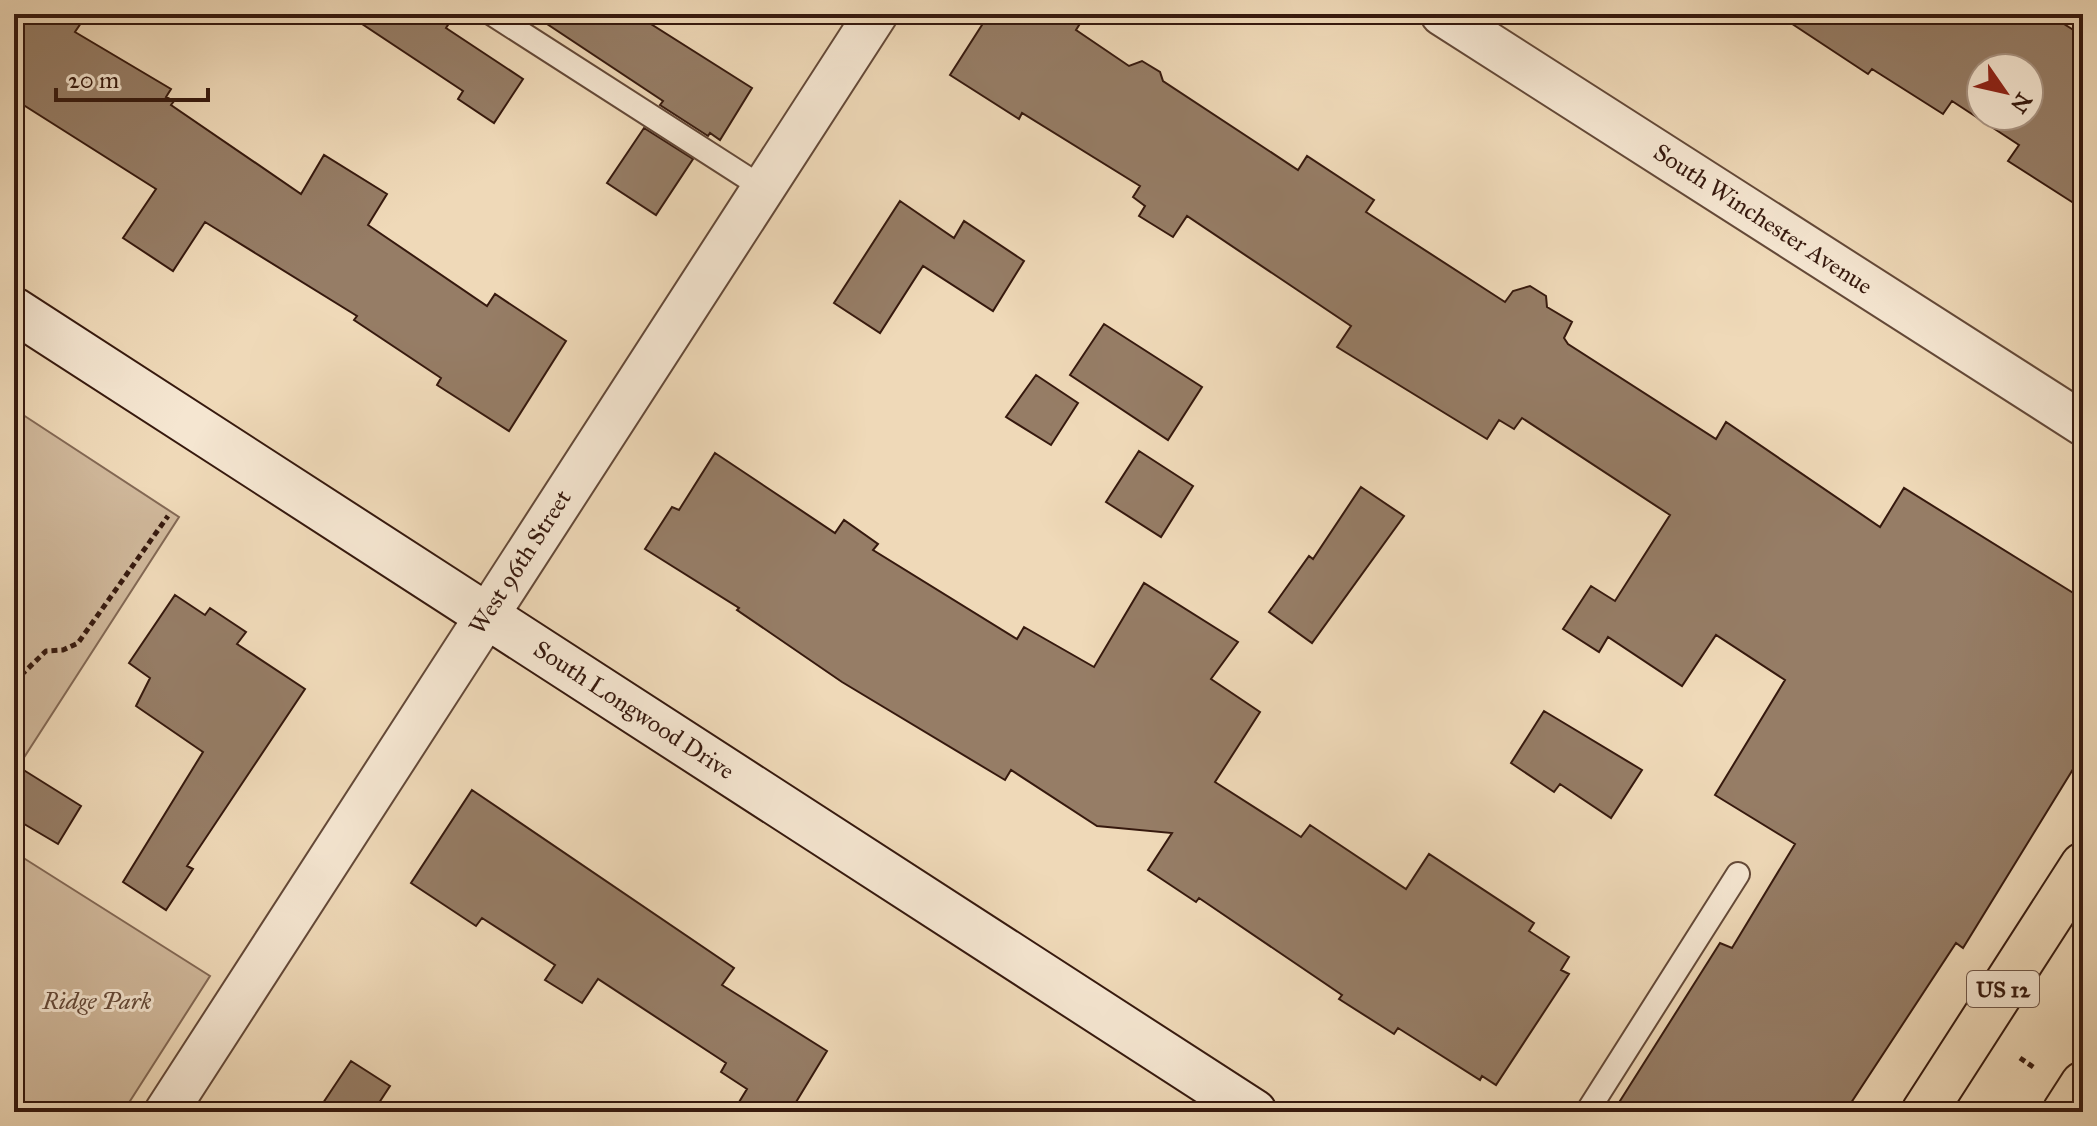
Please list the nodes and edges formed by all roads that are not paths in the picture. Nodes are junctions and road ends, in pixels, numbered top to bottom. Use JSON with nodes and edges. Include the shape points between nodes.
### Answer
{"nodes":[{"id":1,"x":492,"y":14,"type":"edge"},
{"id":2,"x":876,"y":14,"type":"edge"},
{"id":3,"x":1442,"y":14,"type":"edge"},
{"id":4,"x":763,"y":188,"type":"junction"},
{"id":5,"x":14,"y":310,"type":"edge"},
{"id":6,"x":2083,"y":424,"type":"edge"},
{"id":7,"x":487,"y":613,"type":"junction"},
{"id":8,"x":2083,"y":865,"type":"edge"},
{"id":9,"x":1738,"y":874,"type":"dead end"},
{"id":10,"x":2063,"y":1079,"type":"edge"},
{"id":11,"x":1937,"y":1107,"type":"edge"},
{"id":12,"x":166,"y":1112,"type":"edge"},
{"id":13,"x":1254,"y":1112,"type":"edge"},
{"id":14,"x":1587,"y":1112,"type":"edge"},
{"id":15,"x":2065,"y":1112,"type":"edge"}],
"edges":[{"from":1,"to":4,"type":"lane"},
{"from":2,"to":4,"type":"street","name":"West 96th Street"},
{"from":3,"to":6,"type":"street","name":"South Winchester Avenue"},
{"from":4,"to":7,"type":"street","name":"West 96th Street"},
{"from":5,"to":7,"type":"street","name":"South Longwood Drive"},
{"from":7,"to":12,"type":"street","name":"West 96th Street"},
{"from":7,"to":13,"type":"street","name":"South Longwood Drive"},
{"from":8,"to":11,"type":"main road","number":"US 12"},
{"from":9,"to":14,"type":"lane"},
{"from":10,"to":15,"type":"main road"}]}
